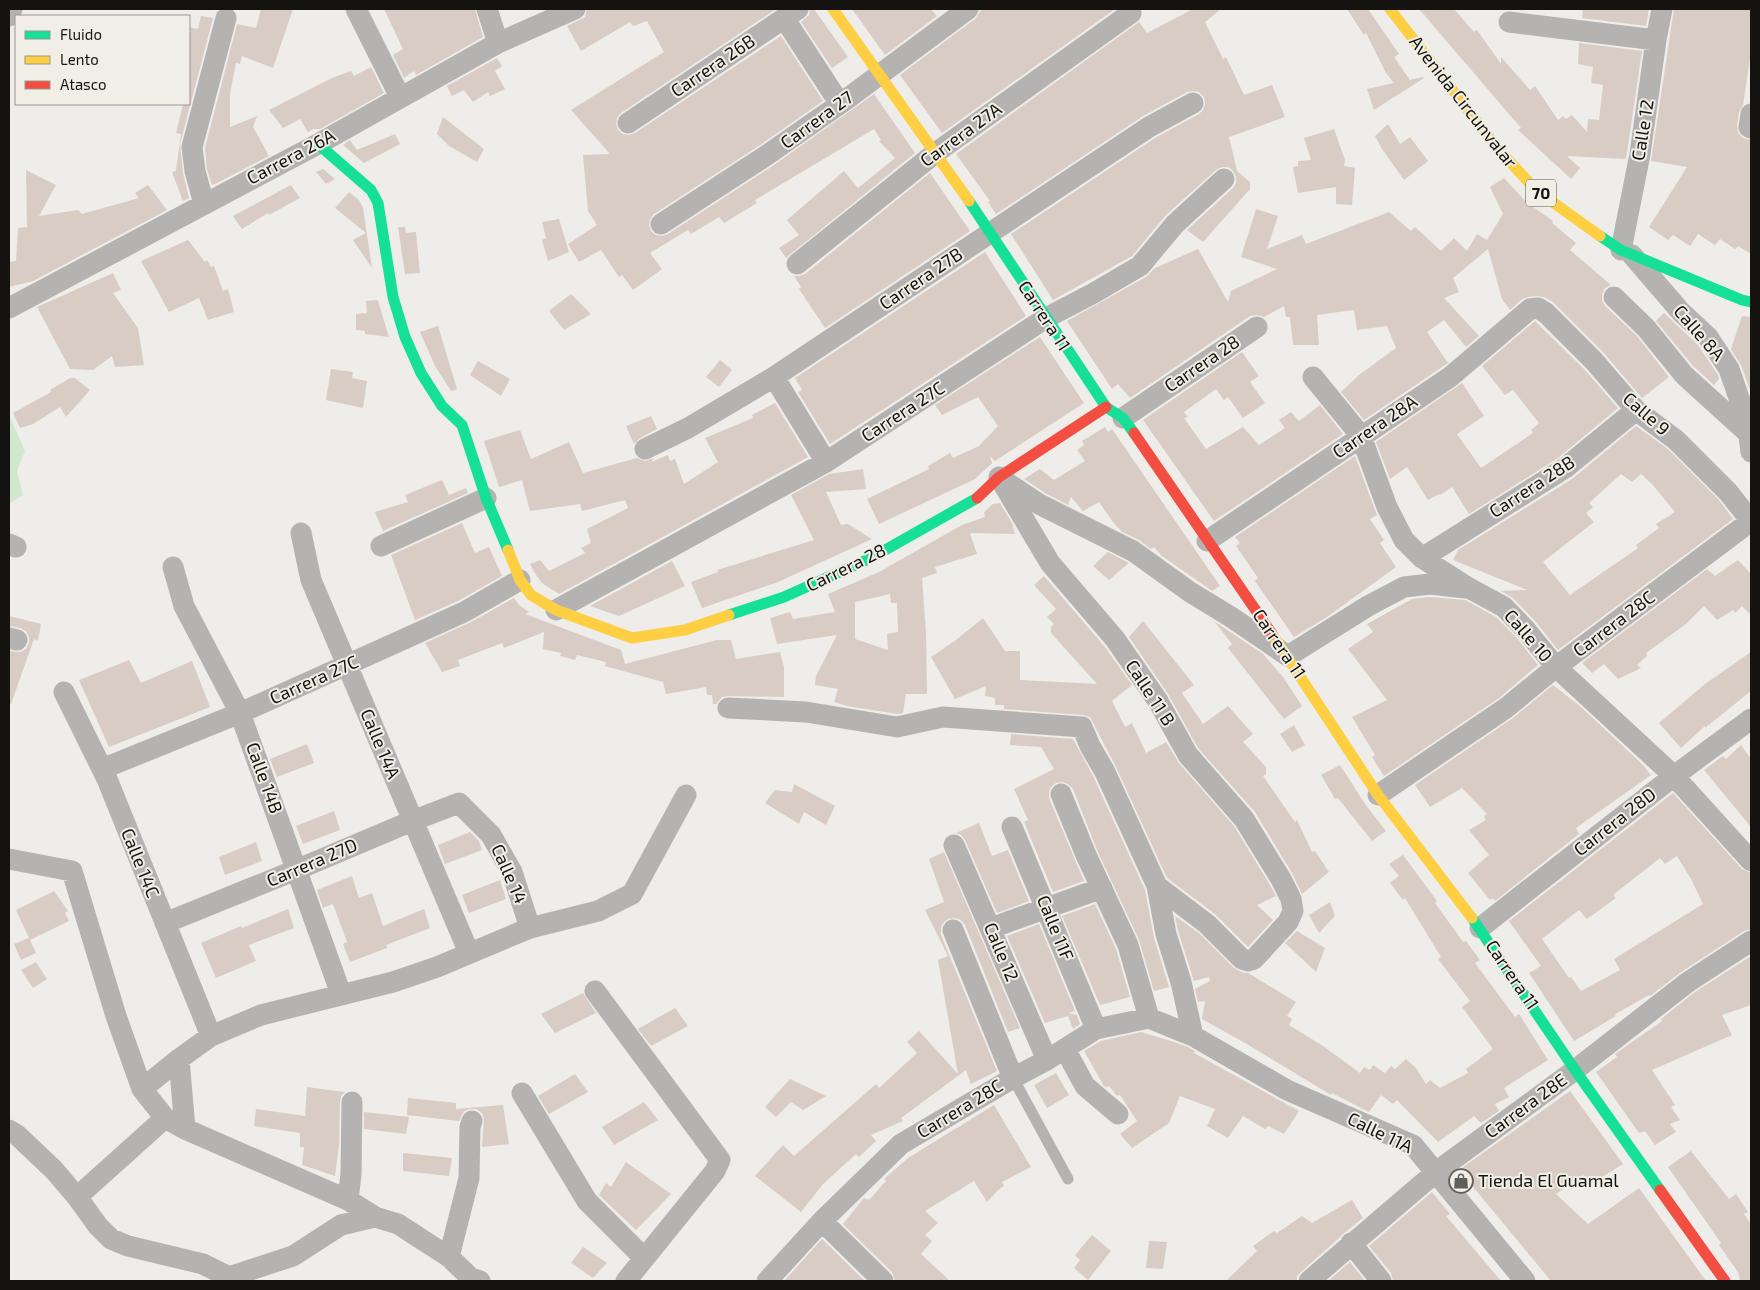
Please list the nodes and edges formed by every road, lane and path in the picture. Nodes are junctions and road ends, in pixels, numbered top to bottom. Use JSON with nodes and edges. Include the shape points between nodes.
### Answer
{"nodes":[{"id":1,"x":12,"y":9,"type":"edge"},
{"id":2,"x":356,"y":9,"type":"edge"},
{"id":3,"x":487,"y":9,"type":"edge"},
{"id":4,"x":575,"y":9,"type":"edge"},
{"id":5,"x":833,"y":9,"type":"edge"},
{"id":6,"x":968,"y":9,"type":"edge"},
{"id":7,"x":1390,"y":9,"type":"edge"},
{"id":8,"x":1662,"y":9,"type":"edge"},
{"id":9,"x":791,"y":13,"type":"edge"},
{"id":10,"x":1131,"y":13,"type":"dead end"},
{"id":11,"x":9,"y":16,"type":"edge"},
{"id":12,"x":226,"y":18,"type":"dead end"},
{"id":13,"x":1510,"y":22,"type":"dead end"},
{"id":14,"x":1656,"y":40,"type":"junction"},
{"id":15,"x":498,"y":43,"type":"junction"},
{"id":16,"x":878,"y":75,"type":"junction"},
{"id":17,"x":400,"y":97,"type":"junction"},
{"id":18,"x":1194,"y":103,"type":"dead end"},
{"id":19,"x":840,"y":104,"type":"junction"},
{"id":20,"x":1751,"y":114,"type":"edge"},
{"id":21,"x":628,"y":123,"type":"dead end"},
{"id":22,"x":1751,"y":128,"type":"edge"},
{"id":23,"x":318,"y":144,"type":"junction"},
{"id":24,"x":934,"y":154,"type":"junction"},
{"id":25,"x":1224,"y":178,"type":"dead end"},
{"id":26,"x":204,"y":204,"type":"junction"},
{"id":27,"x":661,"y":224,"type":"dead end"},
{"id":28,"x":991,"y":233,"type":"junction"},
{"id":29,"x":1626,"y":252,"type":"junction"},
{"id":30,"x":797,"y":264,"type":"dead end"},
{"id":31,"x":1614,"y":297,"type":"dead end"},
{"id":32,"x":1751,"y":302,"type":"edge"},
{"id":33,"x":9,"y":308,"type":"edge"},
{"id":34,"x":1538,"y":308,"type":"joint"},
{"id":35,"x":1046,"y":318,"type":"junction"},
{"id":36,"x":1257,"y":327,"type":"dead end"},
{"id":37,"x":774,"y":377,"type":"junction"},
{"id":38,"x":1313,"y":377,"type":"dead end"},
{"id":39,"x":1636,"y":410,"type":"junction"},
{"id":40,"x":1115,"y":412,"type":"junction"},
{"id":41,"x":1362,"y":436,"type":"junction"},
{"id":42,"x":1750,"y":443,"type":"edge"},
{"id":43,"x":645,"y":449,"type":"dead end"},
{"id":44,"x":826,"y":462,"type":"junction"},
{"id":45,"x":999,"y":477,"type":"junction"},
{"id":46,"x":486,"y":498,"type":"junction"},
{"id":47,"x":1751,"y":521,"type":"edge"},
{"id":48,"x":301,"y":532,"type":"dead end"},
{"id":49,"x":1207,"y":541,"type":"junction"},
{"id":50,"x":381,"y":546,"type":"dead end"},
{"id":51,"x":1422,"y":558,"type":"junction"},
{"id":52,"x":174,"y":567,"type":"dead end"},
{"id":53,"x":520,"y":580,"type":"junction"},
{"id":54,"x":1469,"y":588,"type":"junction"},
{"id":55,"x":556,"y":610,"type":"junction"},
{"id":56,"x":1288,"y":656,"type":"junction"},
{"id":57,"x":347,"y":665,"type":"junction"},
{"id":58,"x":1556,"y":667,"type":"junction"},
{"id":59,"x":64,"y":692,"type":"dead end"},
{"id":60,"x":728,"y":708,"type":"dead end"},
{"id":61,"x":240,"y":713,"type":"junction"},
{"id":62,"x":1751,"y":719,"type":"edge"},
{"id":63,"x":102,"y":769,"type":"junction"},
{"id":64,"x":1674,"y":776,"type":"junction"},
{"id":65,"x":1061,"y":794,"type":"dead end"},
{"id":66,"x":686,"y":795,"type":"dead end"},
{"id":67,"x":1378,"y":795,"type":"junction"},
{"id":68,"x":459,"y":803,"type":"joint"},
{"id":69,"x":412,"y":821,"type":"junction"},
{"id":70,"x":1012,"y":827,"type":"dead end"},
{"id":71,"x":954,"y":845,"type":"dead end"},
{"id":72,"x":9,"y":859,"type":"edge"},
{"id":73,"x":1751,"y":861,"type":"edge"},
{"id":74,"x":296,"y":870,"type":"junction"},
{"id":75,"x":1157,"y":886,"type":"junction"},
{"id":76,"x":1102,"y":888,"type":"junction"},
{"id":77,"x":1047,"y":907,"type":"junction"},
{"id":78,"x":165,"y":923,"type":"junction"},
{"id":79,"x":530,"y":928,"type":"junction"},
{"id":80,"x":991,"y":928,"type":"junction"},
{"id":81,"x":1480,"y":928,"type":"junction"},
{"id":82,"x":953,"y":930,"type":"dead end"},
{"id":83,"x":1751,"y":941,"type":"edge"},
{"id":84,"x":469,"y":953,"type":"junction"},
{"id":85,"x":595,"y":991,"type":"dead end"},
{"id":86,"x":341,"y":994,"type":"junction"},
{"id":87,"x":1149,"y":1018,"type":"junction"},
{"id":88,"x":1096,"y":1029,"type":"junction"},
{"id":89,"x":211,"y":1036,"type":"junction"},
{"id":90,"x":1192,"y":1036,"type":"junction"},
{"id":91,"x":1065,"y":1048,"type":"junction"},
{"id":92,"x":179,"y":1059,"type":"junction"},
{"id":93,"x":1047,"y":1060,"type":"junction"},
{"id":94,"x":1575,"y":1070,"type":"junction"},
{"id":95,"x":1013,"y":1078,"type":"junction"},
{"id":96,"x":142,"y":1089,"type":"junction"},
{"id":97,"x":522,"y":1093,"type":"dead end"},
{"id":98,"x":352,"y":1102,"type":"dead end"},
{"id":99,"x":1118,"y":1114,"type":"dead end"},
{"id":100,"x":166,"y":1118,"type":"junction"},
{"id":101,"x":472,"y":1121,"type":"dead end"},
{"id":102,"x":9,"y":1130,"type":"edge"},
{"id":103,"x":185,"y":1130,"type":"junction"},
{"id":104,"x":1436,"y":1172,"type":"junction"},
{"id":105,"x":1068,"y":1179,"type":"dead end"},
{"id":106,"x":77,"y":1197,"type":"junction"},
{"id":107,"x":348,"y":1200,"type":"junction"},
{"id":108,"x":374,"y":1217,"type":"junction"},
{"id":109,"x":822,"y":1221,"type":"junction"},
{"id":110,"x":1351,"y":1243,"type":"junction"},
{"id":111,"x":449,"y":1257,"type":"junction"},
{"id":112,"x":644,"y":1258,"type":"junction"},
{"id":113,"x":228,"y":1279,"type":"edge"},
{"id":114,"x":480,"y":1281,"type":"edge"},
{"id":115,"x":626,"y":1281,"type":"edge"},
{"id":116,"x":767,"y":1281,"type":"edge"},
{"id":117,"x":883,"y":1281,"type":"edge"},
{"id":118,"x":1308,"y":1281,"type":"edge"},
{"id":119,"x":1381,"y":1281,"type":"edge"},
{"id":120,"x":1525,"y":1281,"type":"edge"},
{"id":121,"x":1725,"y":1281,"type":"edge"}],
"edges":[{"from":1,"to":11,"type":"street"},
{"from":2,"to":17,"type":"street"},
{"from":3,"to":15,"type":"street"},
{"from":4,"to":15,"type":"street","name":"Carrera 26A"},
{"from":5,"to":16,"type":"street","name":"Carrera 11"},
{"from":6,"to":16,"type":"street","name":"Carrera 27"},
{"from":7,"to":29,"type":"street","name":"Avenida Circunvalar","number":"70","via":[[1499,150],[1537,191]]},
{"from":8,"to":14,"type":"street","name":"Calle 12"},
{"from":9,"to":19,"type":"street"},
{"from":9,"to":21,"type":"street","name":"Carrera 26B"},
{"from":10,"to":24,"type":"street","name":"Carrera 27A"},
{"from":12,"to":26,"type":"street","via":[[192,147]]},
{"from":13,"to":14,"type":"street"},
{"from":14,"to":29,"type":"street","name":"Calle 12"},
{"from":15,"to":17,"type":"street","name":"Carrera 26A"},
{"from":16,"to":19,"type":"street","name":"Carrera 27"},
{"from":16,"to":24,"type":"street","name":"Carrera 11"},
{"from":17,"to":23,"type":"street","name":"Carrera 26A"},
{"from":18,"to":28,"type":"street","name":"Carrera 27B","via":[[1149,127]]},
{"from":19,"to":27,"type":"street","name":"Carrera 27"},
{"from":20,"to":22,"type":"street"},
{"from":23,"to":26,"type":"street","name":"Carrera 26A"},
{"from":23,"to":46,"type":"street","name":"Carrera 28","via":[[372,190],[378,203],[393,296],[405,337],[421,373],[442,406],[462,424]]},
{"from":24,"to":28,"type":"street","name":"Carrera 11"},
{"from":24,"to":30,"type":"street","name":"Carrera 27A"},
{"from":25,"to":35,"type":"street","name":"Carrera 27C","via":[[1175,224],[1140,266]]},
{"from":26,"to":33,"type":"street","name":"Carrera 26A"},
{"from":28,"to":35,"type":"street","name":"Carrera 11"},
{"from":28,"to":37,"type":"street","name":"Carrera 27B"},
{"from":29,"to":32,"type":"street","name":"Avenida Circunvalar","number":"70"},
{"from":29,"to":42,"type":"street","name":"Calle 8A","via":[[1708,337],[1729,369],[1747,421]]},
{"from":31,"to":42,"type":"street"},
{"from":34,"to":39,"type":"street","name":"Calle 9","via":[[1594,362]]},
{"from":34,"to":41,"type":"street","name":"Carrera 28A","via":[[1530,309],[1450,377]]},
{"from":35,"to":40,"type":"street","name":"Carrera 11","via":[[1086,380]]},
{"from":35,"to":44,"type":"street","name":"Carrera 27C"},
{"from":36,"to":40,"type":"street","name":"Carrera 28"},
{"from":37,"to":43,"type":"street","name":"Carrera 27B","via":[[688,428]]},
{"from":37,"to":44,"type":"street"},
{"from":38,"to":41,"type":"street","name":"Calle 10"},
{"from":39,"to":47,"type":"street","name":"Calle 9","via":[[1676,440],[1728,492]]},
{"from":39,"to":51,"type":"street","name":"Carrera 28B","via":[[1565,468]]},
{"from":40,"to":45,"type":"street","name":"Carrera 28"},
{"from":40,"to":49,"type":"street","name":"Carrera 11"},
{"from":41,"to":49,"type":"street","name":"Carrera 28A"},
{"from":41,"to":51,"type":"street","name":"Calle 10","via":[[1387,507],[1404,540]]},
{"from":44,"to":55,"type":"street","name":"Carrera 27C"},
{"from":45,"to":55,"type":"street","name":"Carrera 28","via":[[976,499],[871,558],[784,597],[685,630],[632,638]]},
{"from":45,"to":56,"type":"street","via":[[1039,504],[1133,551]]},
{"from":45,"to":75,"type":"street","name":"Calle 11 B","via":[[1050,563],[1115,639],[1158,701],[1188,755],[1244,819],[1281,879],[1293,911],[1288,922],[1254,959],[1248,961],[1242,959],[1208,924]]},
{"from":46,"to":50,"type":"street"},
{"from":46,"to":53,"type":"street","name":"Carrera 28"},
{"from":47,"to":58,"type":"street","name":"Carrera 28C"},
{"from":48,"to":57,"type":"street","name":"Calle 14A","via":[[311,580]]},
{"from":49,"to":56,"type":"street","name":"Carrera 11"},
{"from":51,"to":54,"type":"street","name":"Calle 10"},
{"from":52,"to":61,"type":"street","name":"Calle 14B","via":[[184,606]]},
{"from":53,"to":55,"type":"street","name":"Carrera 28","via":[[531,595]]},
{"from":53,"to":57,"type":"street","name":"Carrera 27C","via":[[464,612]]},
{"from":54,"to":56,"type":"street","via":[[1430,584],[1404,587]]},
{"from":54,"to":58,"type":"street","name":"Calle 10","via":[[1504,607]]},
{"from":56,"to":67,"type":"street","name":"Carrera 11"},
{"from":57,"to":61,"type":"street","name":"Carrera 27C"},
{"from":57,"to":69,"type":"street","name":"Calle 14A"},
{"from":58,"to":64,"type":"street","name":"Calle 10"},
{"from":58,"to":67,"type":"street","name":"Carrera 28C","via":[[1506,708]]},
{"from":59,"to":63,"type":"street","name":"Calle 14C"},
{"from":60,"to":75,"type":"street","via":[[806,712],[897,726],[942,717],[1082,727]]},
{"from":61,"to":63,"type":"street","name":"Carrera 27C"},
{"from":61,"to":74,"type":"street","name":"Calle 14B"},
{"from":62,"to":64,"type":"street","name":"Carrera 28D"},
{"from":63,"to":78,"type":"street","name":"Calle 14C"},
{"from":64,"to":73,"type":"street","name":"Calle 10"},
{"from":64,"to":81,"type":"street","name":"Carrera 28D"},
{"from":65,"to":76,"type":"street"},
{"from":66,"to":79,"type":"street","via":[[632,894],[598,911]]},
{"from":67,"to":81,"type":"street","name":"Carrera 11"},
{"from":68,"to":69,"type":"street","name":"Carrera 27D"},
{"from":68,"to":79,"type":"street","name":"Calle 14","via":[[491,835],[512,872]]},
{"from":69,"to":74,"type":"street","name":"Carrera 27D"},
{"from":69,"to":84,"type":"street","name":"Calle 14A"},
{"from":70,"to":77,"type":"street","name":"Calle 11F"},
{"from":71,"to":80,"type":"street","name":"Calle 12"},
{"from":72,"to":96,"type":"street","via":[[72,871]]},
{"from":74,"to":78,"type":"street","name":"Carrera 27D"},
{"from":74,"to":86,"type":"street","name":"Calle 14B"},
{"from":75,"to":90,"type":"street"},
{"from":76,"to":77,"type":"street"},
{"from":76,"to":87,"type":"street","via":[[1128,945]]},
{"from":77,"to":80,"type":"street"},
{"from":77,"to":88,"type":"street","name":"Calle 11F"},
{"from":78,"to":89,"type":"street","name":"Calle 14C"},
{"from":79,"to":84,"type":"street"},
{"from":80,"to":93,"type":"street","name":"Calle 12"},
{"from":81,"to":94,"type":"street","name":"Carrera 11"},
{"from":82,"to":95,"type":"street"},
{"from":83,"to":94,"type":"street","name":"Carrera 28E","via":[[1688,982]]},
{"from":84,"to":86,"type":"street","via":[[393,982]]},
{"from":85,"to":112,"type":"street","via":[[720,1160],[715,1171]]},
{"from":86,"to":89,"type":"street","via":[[261,1015]]},
{"from":87,"to":88,"type":"street","name":"Carrera 28C"},
{"from":87,"to":90,"type":"street"},
{"from":88,"to":91,"type":"street","name":"Carrera 28C"},
{"from":89,"to":92,"type":"street"},
{"from":90,"to":104,"type":"street","name":"Calle 11A","via":[[1287,1090],[1413,1145]]},
{"from":91,"to":93,"type":"street","name":"Carrera 28C"},
{"from":91,"to":99,"type":"street","via":[[1085,1086]]},
{"from":92,"to":96,"type":"street"},
{"from":92,"to":103,"type":"street"},
{"from":93,"to":95,"type":"street","name":"Carrera 28C"},
{"from":94,"to":104,"type":"street","name":"Carrera 28E"},
{"from":94,"to":121,"type":"street","name":"Carrera 11"},
{"from":95,"to":105,"type":"lane"},
{"from":95,"to":109,"type":"street","name":"Carrera 28C","via":[[900,1144]]},
{"from":96,"to":100,"type":"street"},
{"from":97,"to":112,"type":"street","via":[[587,1201]]},
{"from":98,"to":107,"type":"street"},
{"from":100,"to":103,"type":"street"},
{"from":100,"to":106,"type":"street"},
{"from":101,"to":111,"type":"street","via":[[469,1178]]},
{"from":102,"to":106,"type":"street","via":[[54,1170]]},
{"from":103,"to":107,"type":"street"},
{"from":104,"to":110,"type":"street","name":"Carrera 28E"},
{"from":104,"to":120,"type":"street","name":"Calle 11A"},
{"from":106,"to":113,"type":"street","via":[[111,1239],[203,1264]]},
{"from":107,"to":108,"type":"street"},
{"from":108,"to":111,"type":"street","via":[[398,1224]]},
{"from":108,"to":113,"type":"street","via":[[341,1225],[293,1256]]},
{"from":109,"to":116,"type":"street","name":"Carrera 28C"},
{"from":109,"to":117,"type":"street"},
{"from":110,"to":118,"type":"street","name":"Carrera 28E"},
{"from":110,"to":119,"type":"street"},
{"from":111,"to":114,"type":"street","via":[[471,1278]]},
{"from":112,"to":115,"type":"street"}]}
